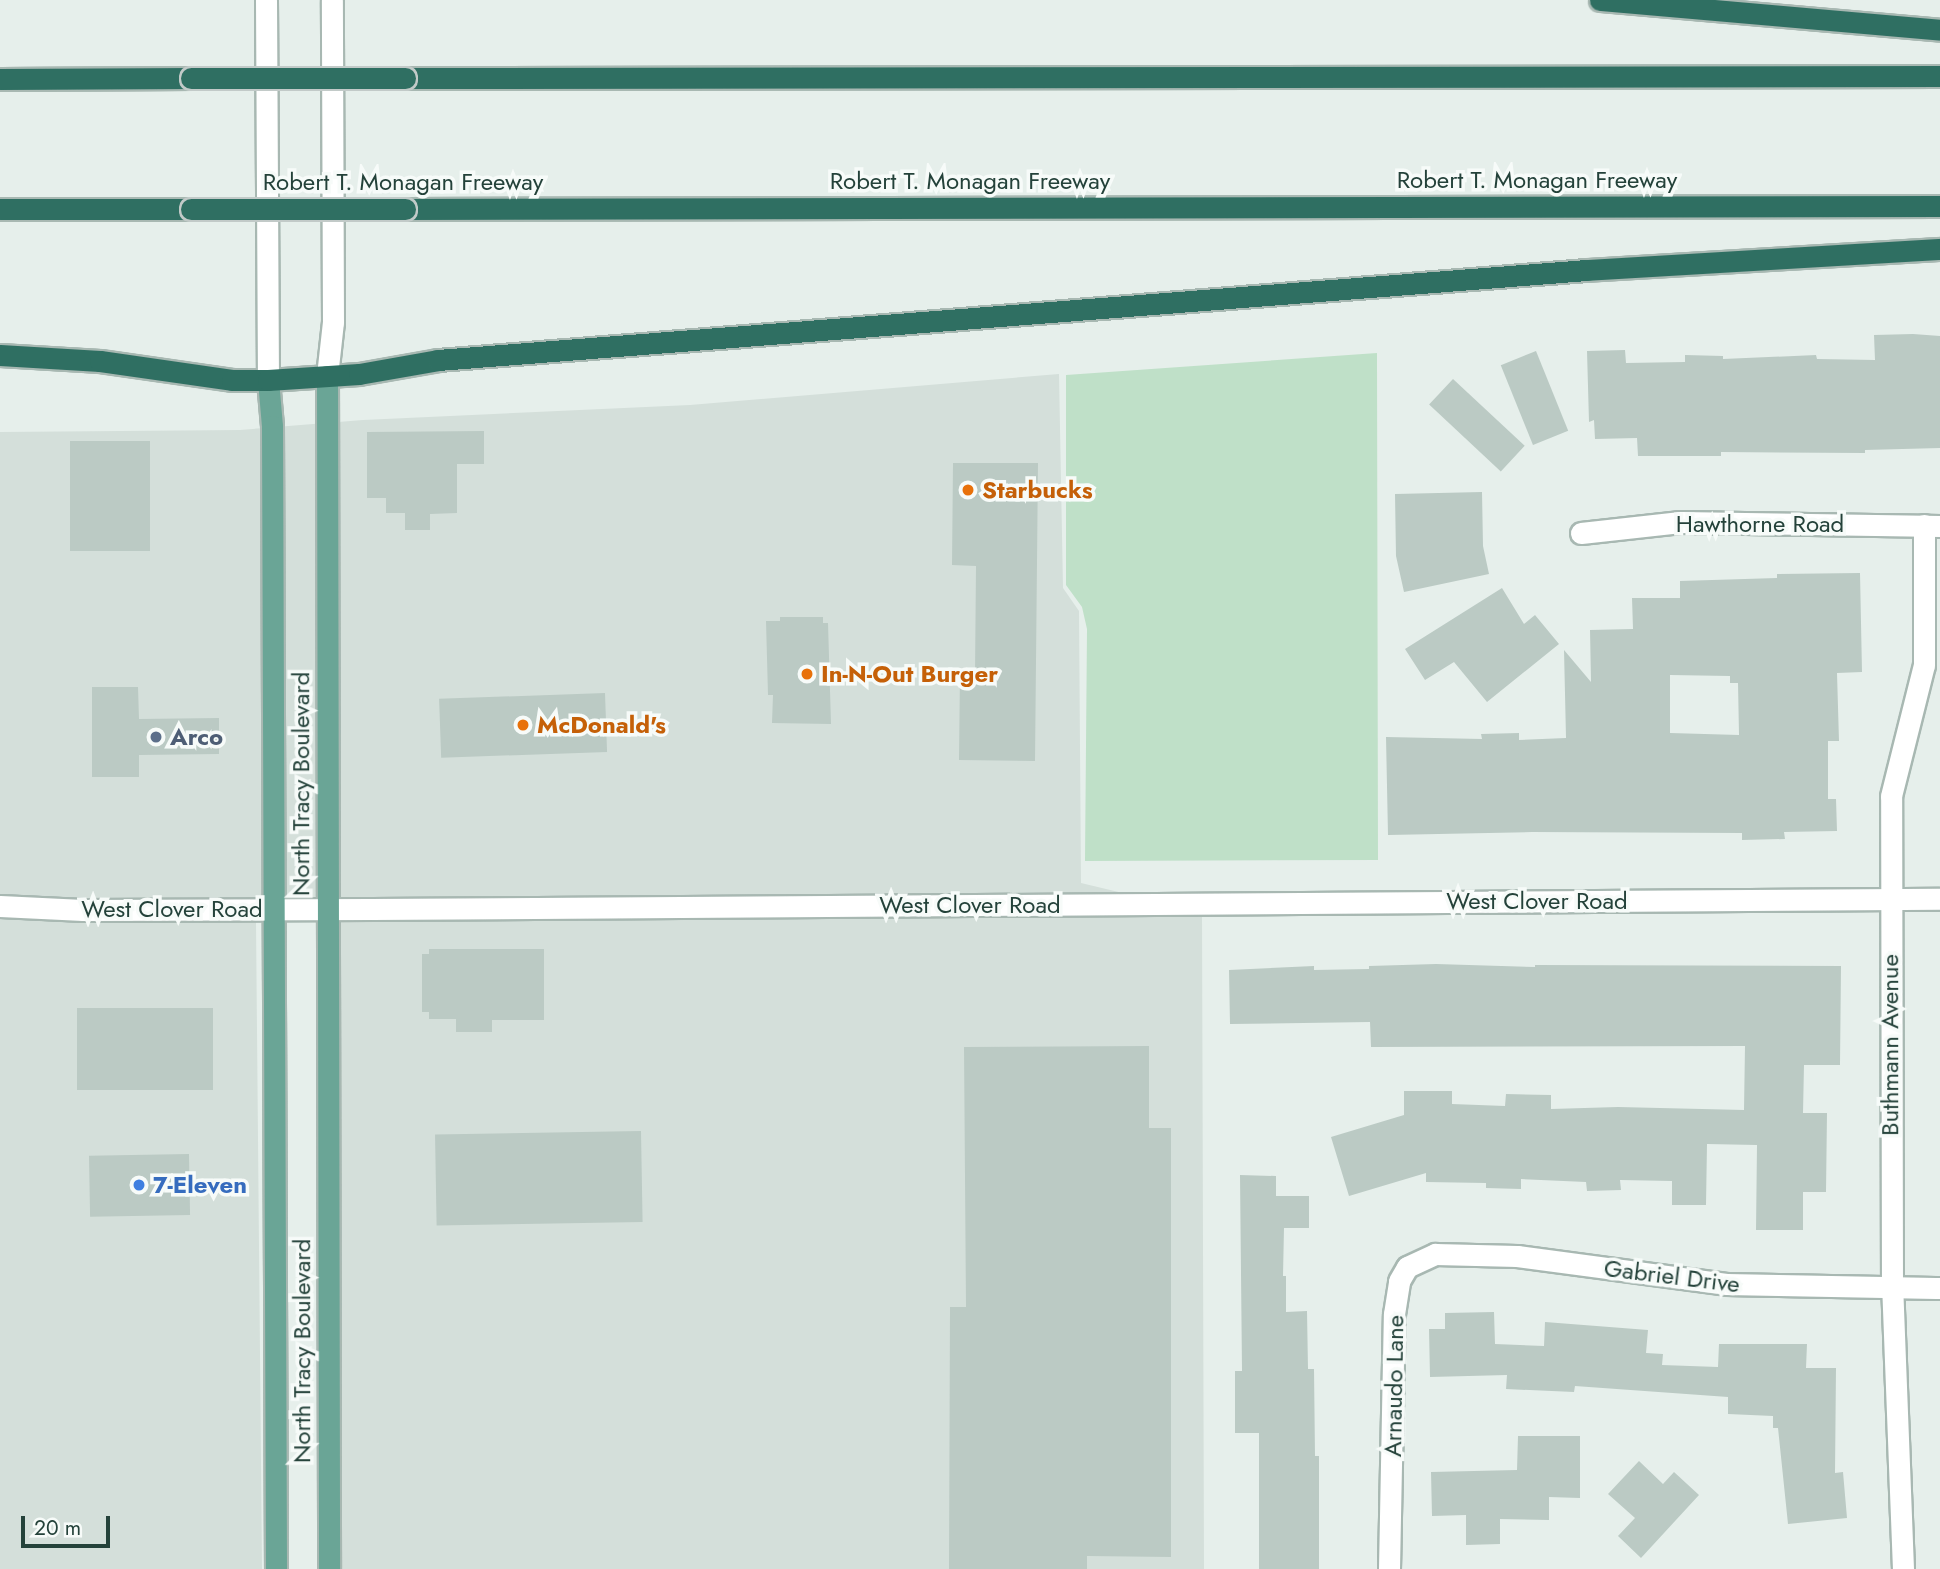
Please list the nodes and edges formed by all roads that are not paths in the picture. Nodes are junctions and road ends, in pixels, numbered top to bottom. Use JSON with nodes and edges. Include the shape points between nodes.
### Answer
{"nodes":[{"id":1,"x":266,"y":0,"type":"edge"},
{"id":2,"x":332,"y":0,"type":"edge"},
{"id":3,"x":1600,"y":0,"type":"edge"},
{"id":4,"x":1940,"y":30,"type":"edge"},
{"id":5,"x":1940,"y":76,"type":"edge"},
{"id":6,"x":0,"y":79,"type":"edge"},
{"id":7,"x":1940,"y":206,"type":"edge"},
{"id":8,"x":0,"y":209,"type":"edge"},
{"id":9,"x":1940,"y":249,"type":"edge"},
{"id":10,"x":0,"y":355,"type":"edge"},
{"id":11,"x":327,"y":376,"type":"junction"},
{"id":12,"x":268,"y":380,"type":"junction"},
{"id":13,"x":1932,"y":525,"type":"edge"},
{"id":14,"x":1581,"y":533,"type":"dead end"},
{"id":15,"x":1889,"y":899,"type":"junction"},
{"id":16,"x":1940,"y":899,"type":"edge"},
{"id":17,"x":0,"y":906,"type":"edge"},
{"id":18,"x":273,"y":909,"type":"junction"},
{"id":19,"x":328,"y":909,"type":"junction"},
{"id":20,"x":1407,"y":1266,"type":"joint"},
{"id":21,"x":1892,"y":1286,"type":"junction"},
{"id":22,"x":1940,"y":1288,"type":"edge"},
{"id":23,"x":276,"y":1569,"type":"edge"},
{"id":24,"x":329,"y":1569,"type":"edge"},
{"id":25,"x":1390,"y":1569,"type":"edge"},
{"id":26,"x":1903,"y":1569,"type":"edge"}],
"edges":[{"from":1,"to":12,"type":"street"},
{"from":2,"to":11,"type":"street","name":"North Tracy Boulevard","via":[[333,322]]},
{"from":3,"to":4,"type":"highway"},
{"from":5,"to":6,"type":"highway","bridge":true},
{"from":7,"to":8,"type":"highway","name":"Robert T. Monagan Freeway","bridge":true},
{"from":9,"to":11,"type":"highway","via":[[1586,270],[452,358]]},
{"from":10,"to":12,"type":"highway","via":[[100,360],[232,380]]},
{"from":11,"to":12,"type":"highway"},
{"from":11,"to":19,"type":"main road","name":"North Tracy Boulevard"},
{"from":12,"to":18,"type":"main road","name":"North Tracy Boulevard"},
{"from":13,"to":14,"type":"street","name":"Hawthorne Road","via":[[1680,522]]},
{"from":13,"to":15,"type":"street","name":"Buthmann Avenue","via":[[1924,665],[1891,796]]},
{"from":15,"to":16,"type":"street","name":"West Clover Road"},
{"from":15,"to":19,"type":"street","name":"West Clover Road"},
{"from":15,"to":21,"type":"street","name":"Buthmann Avenue"},
{"from":17,"to":18,"type":"street","name":"West Clover Road"},
{"from":18,"to":19,"type":"street","name":"West Clover Road"},
{"from":18,"to":23,"type":"main road","name":"North Tracy Boulevard"},
{"from":19,"to":24,"type":"main road","name":"North Tracy Boulevard"},
{"from":20,"to":21,"type":"street","name":"Gabriel Drive","via":[[1435,1254],[1517,1256],[1726,1284]]},
{"from":20,"to":25,"type":"street","name":"Arnaudo Lane","via":[[1399,1281],[1394,1314]]},
{"from":21,"to":22,"type":"street","name":"Gabriel Drive"},
{"from":21,"to":26,"type":"street","name":"Buthmann Avenue"}]}
